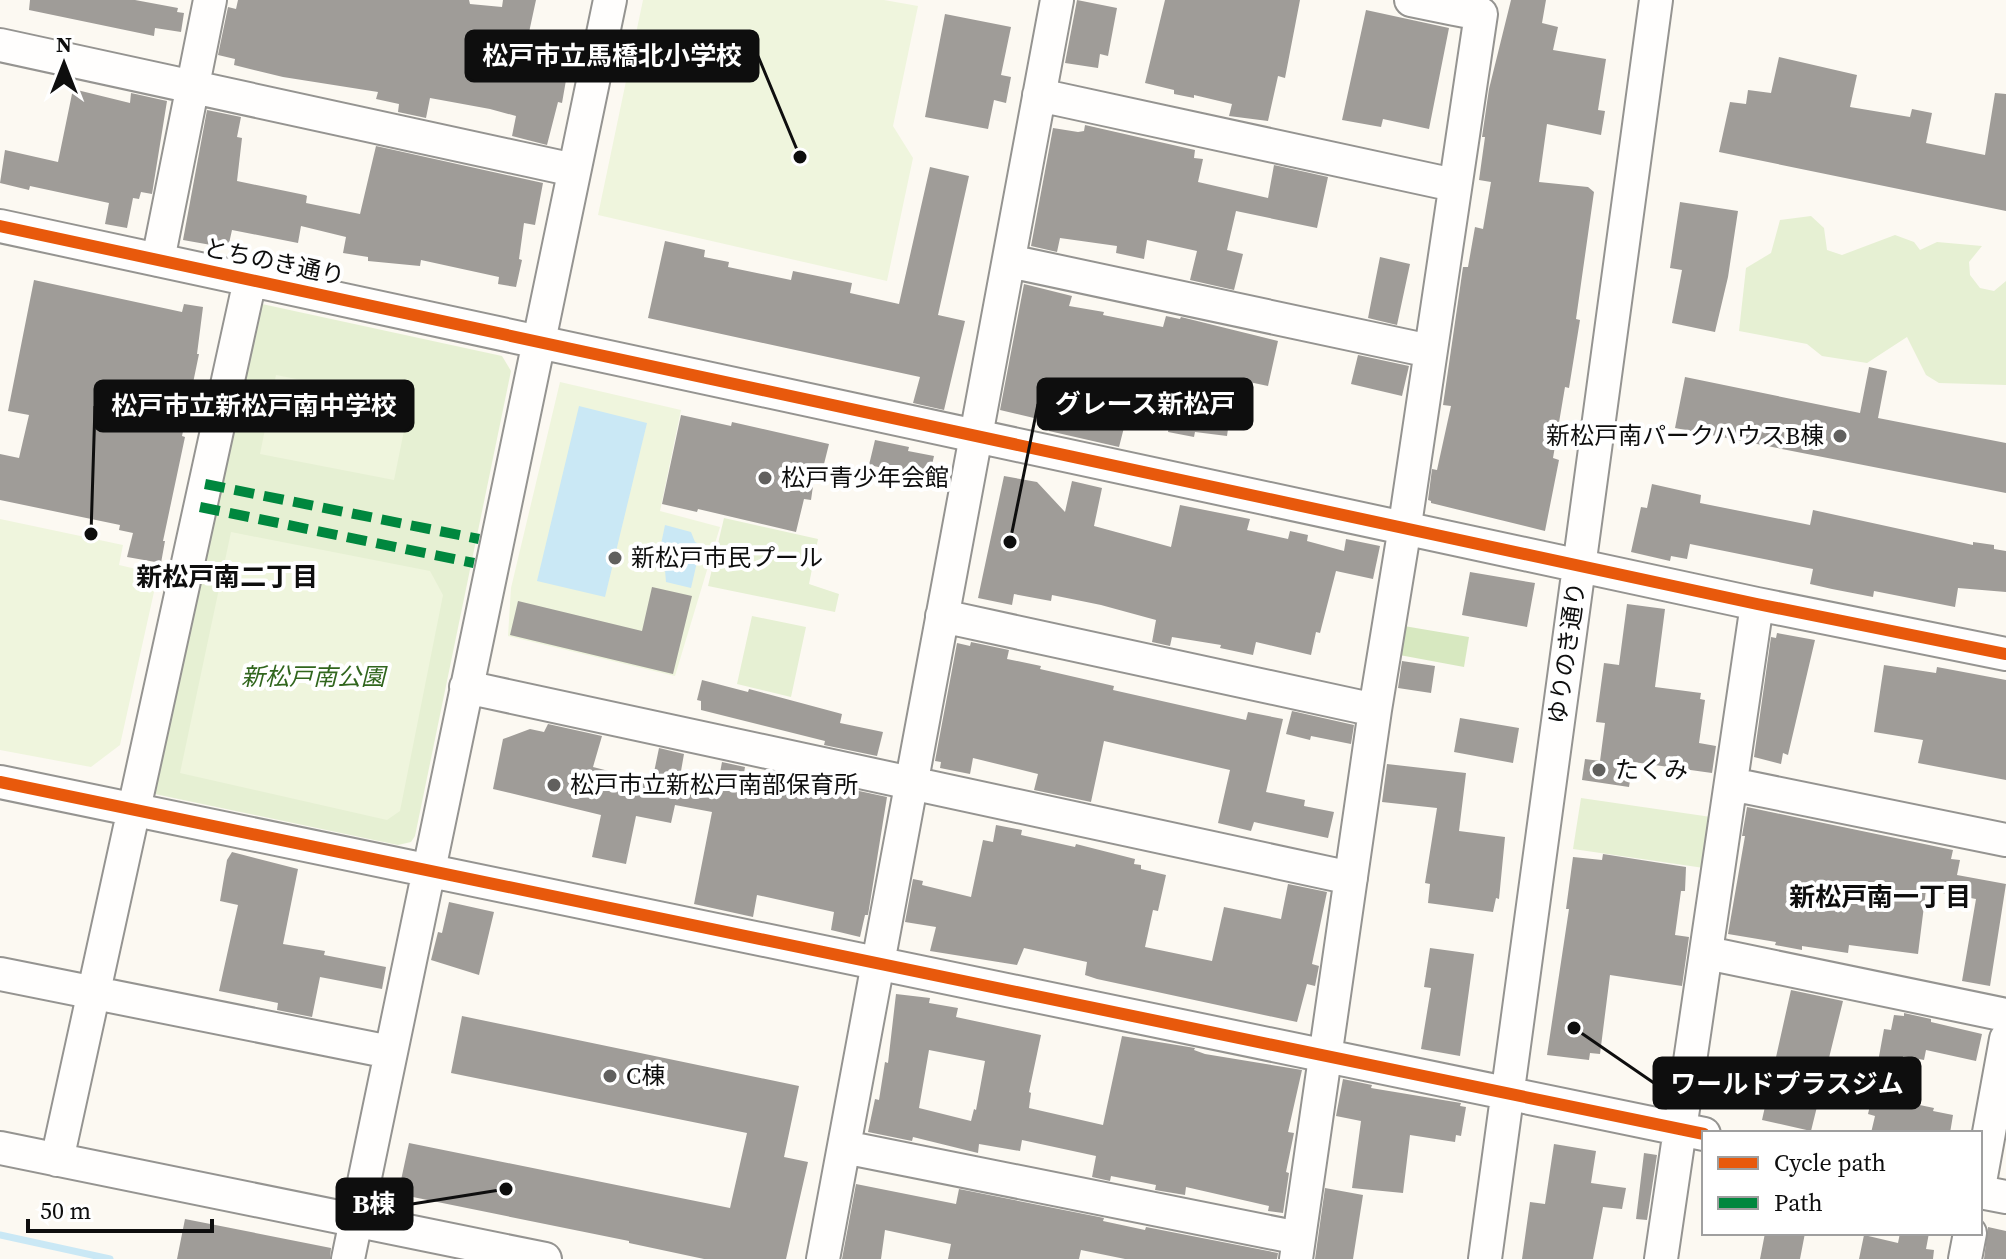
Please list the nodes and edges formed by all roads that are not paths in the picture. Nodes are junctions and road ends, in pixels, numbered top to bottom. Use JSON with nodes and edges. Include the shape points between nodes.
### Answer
{"nodes":[{"id":1,"x":210,"y":0,"type":"edge"},
{"id":2,"x":1057,"y":0,"type":"edge"},
{"id":3,"x":1411,"y":0,"type":"edge"},
{"id":4,"x":1656,"y":0,"type":"edge"},
{"id":5,"x":607,"y":1,"type":"edge"},
{"id":6,"x":1456,"y":4,"type":"edge"},
{"id":7,"x":0,"y":45,"type":"edge"},
{"id":8,"x":192,"y":87,"type":"junction"},
{"id":9,"x":1039,"y":95,"type":"junction"},
{"id":10,"x":574,"y":170,"type":"junction"},
{"id":11,"x":1454,"y":185,"type":"junction"},
{"id":12,"x":0,"y":226,"type":"edge"},
{"id":13,"x":158,"y":260,"type":"junction"},
{"id":14,"x":1009,"y":261,"type":"junction"},
{"id":15,"x":250,"y":280,"type":"junction"},
{"id":16,"x":539,"y":342,"type":"junction"},
{"id":17,"x":1430,"y":351,"type":"junction"},
{"id":18,"x":976,"y":436,"type":"junction"},
{"id":19,"x":1404,"y":528,"type":"junction"},
{"id":20,"x":1579,"y":565,"type":"junction"},
{"id":21,"x":1757,"y":604,"type":"junction"},
{"id":22,"x":942,"y":616,"type":"junction"},
{"id":23,"x":2006,"y":654,"type":"edge"},
{"id":24,"x":466,"y":687,"type":"junction"},
{"id":25,"x":1375,"y":710,"type":"junction"},
{"id":26,"x":0,"y":782,"type":"edge"},
{"id":27,"x":912,"y":784,"type":"junction"},
{"id":28,"x":1731,"y":784,"type":"junction"},
{"id":29,"x":133,"y":809,"type":"junction"},
{"id":30,"x":2006,"y":840,"type":"edge"},
{"id":31,"x":429,"y":870,"type":"junction"},
{"id":32,"x":1351,"y":878,"type":"junction"},
{"id":33,"x":1707,"y":953,"type":"junction"},
{"id":34,"x":877,"y":962,"type":"junction"},
{"id":35,"x":0,"y":974,"type":"edge"},
{"id":36,"x":95,"y":994,"type":"junction"},
{"id":37,"x":2006,"y":1015,"type":"edge"},
{"id":38,"x":2006,"y":1039,"type":"edge"},
{"id":39,"x":390,"y":1052,"type":"junction"},
{"id":40,"x":1326,"y":1055,"type":"junction"},
{"id":41,"x":1508,"y":1092,"type":"junction"},
{"id":42,"x":1692,"y":1131,"type":"edge"},
{"id":43,"x":844,"y":1147,"type":"junction"},
{"id":44,"x":0,"y":1148,"type":"edge"},
{"id":45,"x":57,"y":1160,"type":"junction"},
{"id":46,"x":1982,"y":1171,"type":"edge"},
{"id":47,"x":1982,"y":1192,"type":"edge"},
{"id":48,"x":2006,"y":1197,"type":"edge"},
{"id":49,"x":356,"y":1220,"type":"junction"},
{"id":50,"x":1970,"y":1235,"type":"edge"},
{"id":51,"x":1298,"y":1249,"type":"edge"},
{"id":52,"x":348,"y":1259,"type":"edge"},
{"id":53,"x":545,"y":1259,"type":"edge"},
{"id":54,"x":823,"y":1259,"type":"edge"},
{"id":55,"x":1485,"y":1259,"type":"edge"},
{"id":56,"x":1661,"y":1259,"type":"edge"},
{"id":57,"x":1965,"y":1259,"type":"edge"}],
"edges":[{"from":1,"to":8,"type":"street"},
{"from":2,"to":9,"type":"street"},
{"from":3,"to":6,"type":"street"},
{"from":4,"to":20,"type":"street","name":"ゆりのき通り"},
{"from":5,"to":10,"type":"street"},
{"from":6,"to":11,"type":"street","via":[[1481,14]]},
{"from":7,"to":8,"type":"street"},
{"from":8,"to":10,"type":"street"},
{"from":8,"to":13,"type":"street"},
{"from":9,"to":11,"type":"street"},
{"from":9,"to":14,"type":"street"},
{"from":10,"to":16,"type":"street"},
{"from":11,"to":17,"type":"street"},
{"from":12,"to":13,"type":"street","name":"とちのき通り"},
{"from":13,"to":15,"type":"street","name":"とちのき通り"},
{"from":14,"to":17,"type":"street"},
{"from":14,"to":18,"type":"street"},
{"from":15,"to":16,"type":"street","name":"とちのき通り"},
{"from":15,"to":29,"type":"street"},
{"from":16,"to":18,"type":"street","name":"とちのき通り"},
{"from":16,"to":24,"type":"street"},
{"from":17,"to":19,"type":"street"},
{"from":18,"to":19,"type":"street","name":"とちのき通り"},
{"from":18,"to":22,"type":"street"},
{"from":19,"to":20,"type":"street","name":"とちのき通り"},
{"from":19,"to":25,"type":"street"},
{"from":20,"to":21,"type":"street","name":"とちのき通り"},
{"from":20,"to":41,"type":"street","name":"ゆりのき通り"},
{"from":21,"to":23,"type":"street","name":"とちのき通り"},
{"from":21,"to":28,"type":"street"},
{"from":22,"to":25,"type":"street"},
{"from":22,"to":27,"type":"street"},
{"from":24,"to":27,"type":"street"},
{"from":24,"to":31,"type":"street"},
{"from":25,"to":32,"type":"street"},
{"from":26,"to":29,"type":"street"},
{"from":27,"to":32,"type":"street"},
{"from":27,"to":34,"type":"street"},
{"from":28,"to":30,"type":"street"},
{"from":28,"to":33,"type":"street"},
{"from":29,"to":31,"type":"street"},
{"from":29,"to":36,"type":"street"},
{"from":31,"to":34,"type":"street"},
{"from":31,"to":39,"type":"street"},
{"from":32,"to":40,"type":"street"},
{"from":33,"to":37,"type":"street"},
{"from":33,"to":42,"type":"street"},
{"from":34,"to":40,"type":"street"},
{"from":34,"to":43,"type":"street"},
{"from":35,"to":36,"type":"street"},
{"from":36,"to":39,"type":"street"},
{"from":36,"to":45,"type":"street"},
{"from":38,"to":46,"type":"street"},
{"from":39,"to":49,"type":"street"},
{"from":40,"to":41,"type":"street"},
{"from":40,"to":51,"type":"street"},
{"from":41,"to":42,"type":"street"},
{"from":41,"to":55,"type":"street","name":"ゆりのき通り"},
{"from":42,"to":56,"type":"street"},
{"from":43,"to":51,"type":"street"},
{"from":43,"to":54,"type":"street"},
{"from":44,"to":45,"type":"street"},
{"from":45,"to":49,"type":"street"},
{"from":47,"to":48,"type":"street"},
{"from":49,"to":52,"type":"street"},
{"from":49,"to":53,"type":"street"},
{"from":50,"to":57,"type":"street"}]}
